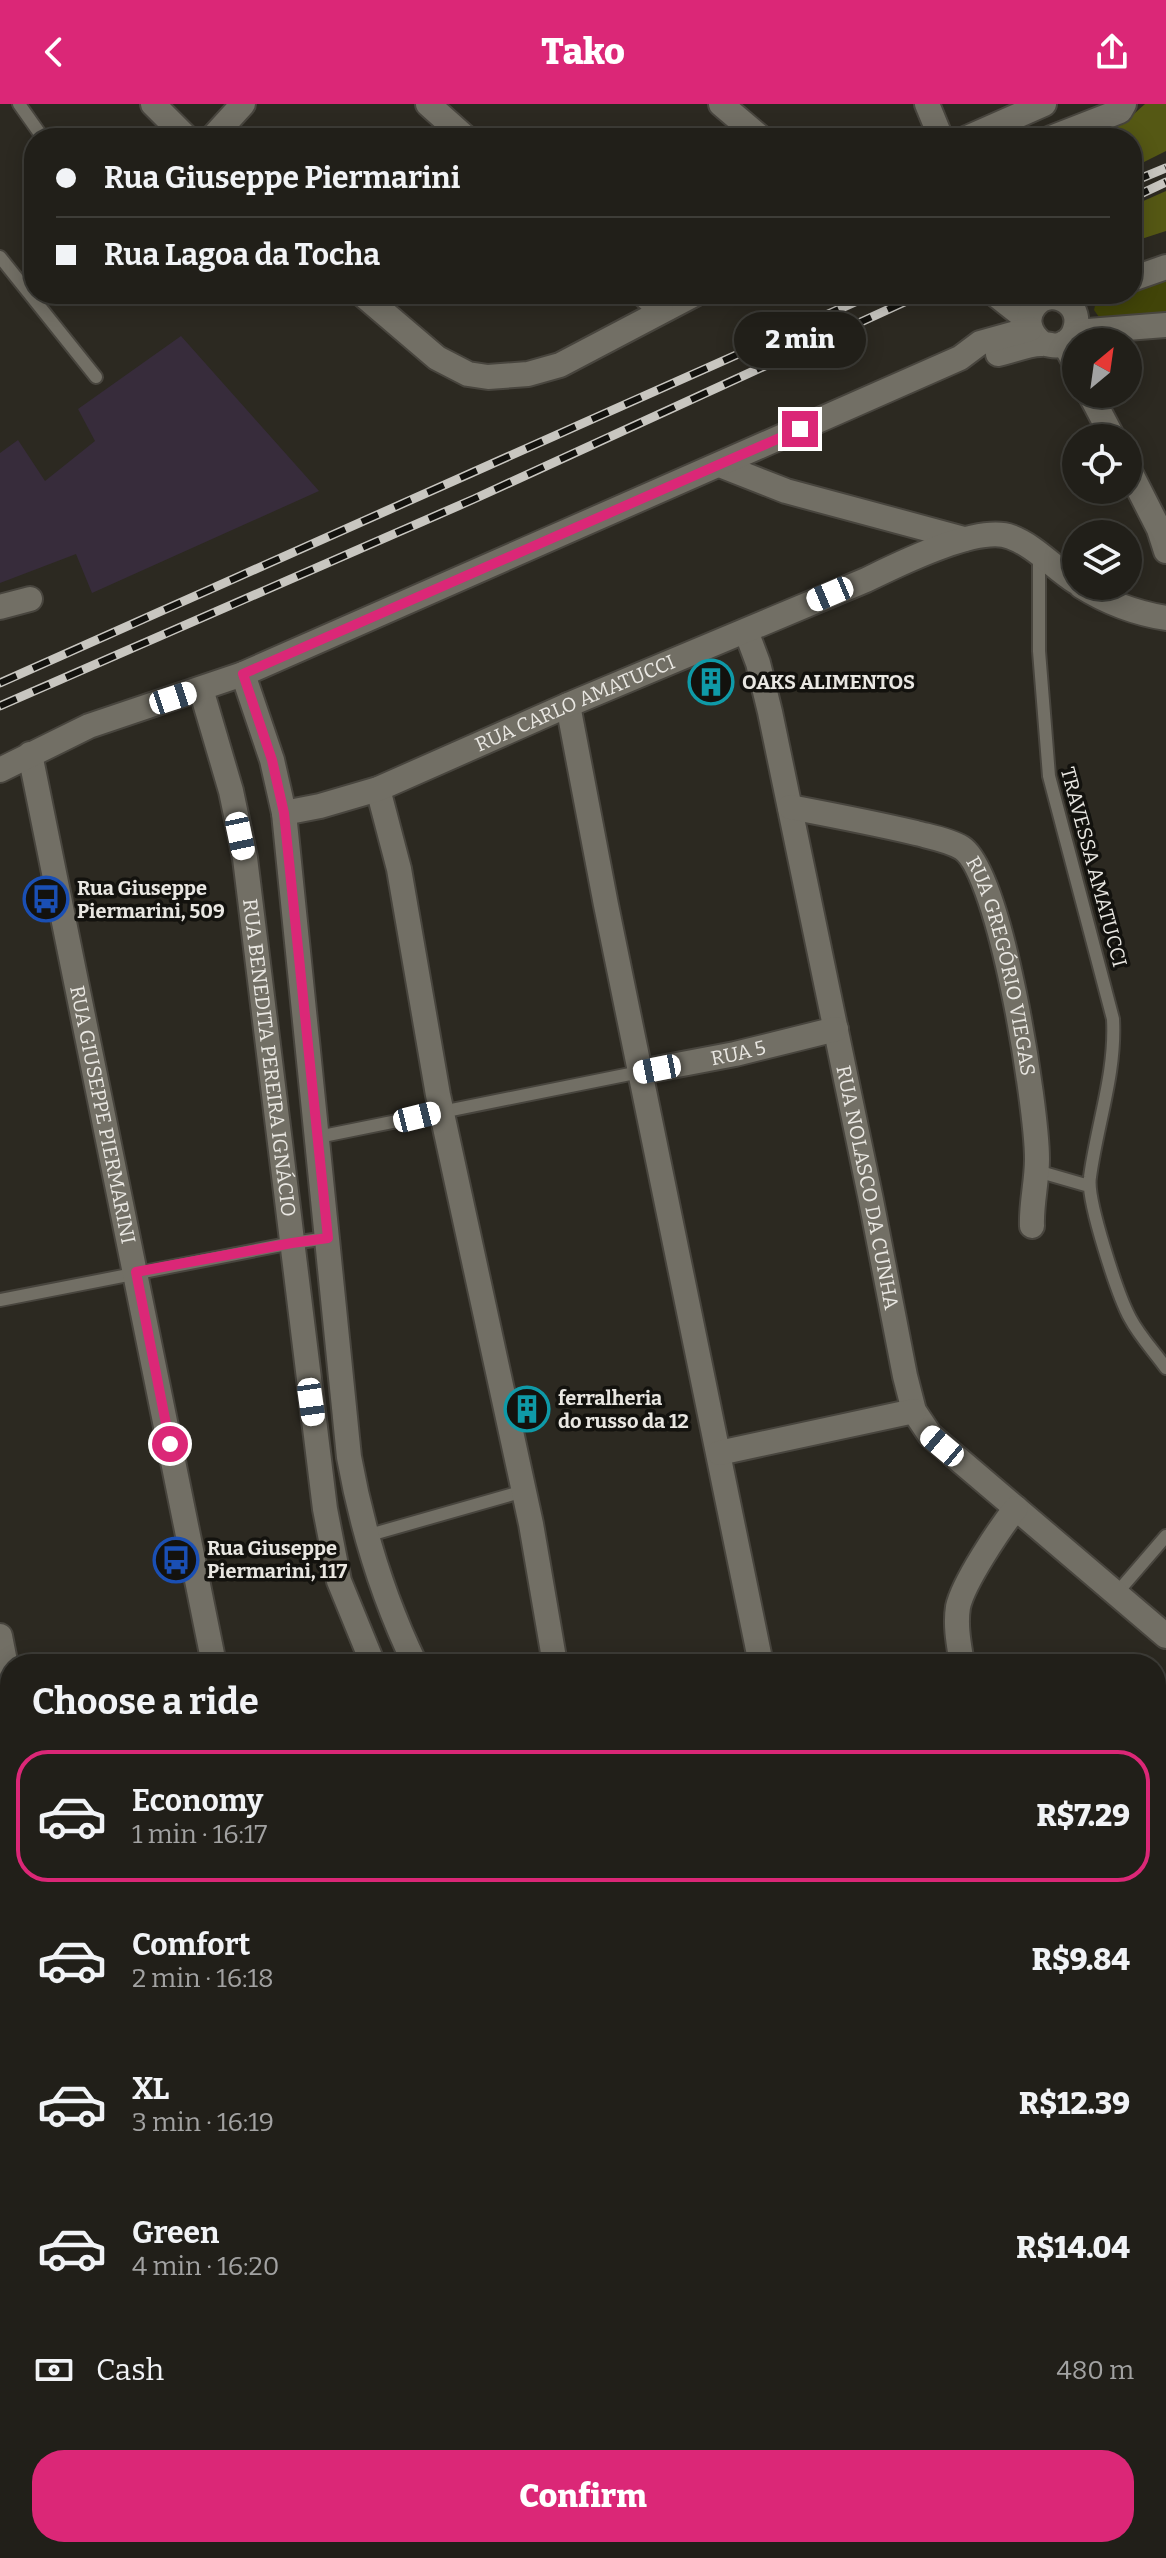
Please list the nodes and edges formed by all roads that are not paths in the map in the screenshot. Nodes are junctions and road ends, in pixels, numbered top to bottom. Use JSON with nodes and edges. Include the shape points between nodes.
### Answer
{"nodes":[{"id":1,"x":19,"y":104,"type":"edge"},
{"id":2,"x":153,"y":104,"type":"edge"},
{"id":3,"x":243,"y":104,"type":"edge"},
{"id":4,"x":428,"y":104,"type":"edge"},
{"id":5,"x":721,"y":104,"type":"edge"},
{"id":6,"x":927,"y":104,"type":"edge"},
{"id":7,"x":1044,"y":104,"type":"edge"},
{"id":8,"x":1122,"y":108,"type":"edge"},
{"id":9,"x":36,"y":128,"type":"edge"},
{"id":10,"x":177,"y":128,"type":"edge"},
{"id":11,"x":221,"y":128,"type":"edge"},
{"id":12,"x":455,"y":128,"type":"edge"},
{"id":13,"x":749,"y":128,"type":"edge"},
{"id":14,"x":937,"y":128,"type":"edge"},
{"id":15,"x":990,"y":128,"type":"edge"},
{"id":16,"x":1075,"y":128,"type":"edge"},
{"id":17,"x":0,"y":257,"type":"edge"},
{"id":18,"x":1166,"y":267,"type":"edge"},
{"id":19,"x":1142,"y":275,"type":"edge"},
{"id":20,"x":24,"y":287,"type":"edge"},
{"id":21,"x":38,"y":304,"type":"edge"},
{"id":22,"x":374,"y":304,"type":"edge"},
{"id":23,"x":649,"y":304,"type":"edge"},
{"id":24,"x":1008,"y":304,"type":"edge"},
{"id":25,"x":1038,"y":304,"type":"edge"},
{"id":26,"x":1070,"y":304,"type":"edge"},
{"id":27,"x":1166,"y":325,"type":"edge"},
{"id":28,"x":1043,"y":330,"type":"junction"},
{"id":29,"x":1062,"y":350,"type":"edge"},
{"id":30,"x":96,"y":377,"type":"dead end"},
{"id":31,"x":720,"y":465,"type":"junction"},
{"id":32,"x":1142,"y":496,"type":"edge"},
{"id":33,"x":964,"y":539,"type":"junction"},
{"id":34,"x":1166,"y":551,"type":"edge"},
{"id":35,"x":1039,"y":555,"type":"junction"},
{"id":36,"x":1062,"y":572,"type":"edge"},
{"id":37,"x":30,"y":599,"type":"dead end"},
{"id":38,"x":1108,"y":600,"type":"edge"},
{"id":39,"x":0,"y":607,"type":"edge"},
{"id":40,"x":1166,"y":618,"type":"edge"},
{"id":41,"x":746,"y":631,"type":"junction"},
{"id":42,"x":243,"y":674,"type":"junction"},
{"id":43,"x":201,"y":689,"type":"junction"},
{"id":44,"x":568,"y":705,"type":"junction"},
{"id":45,"x":30,"y":754,"type":"junction"},
{"id":46,"x":0,"y":770,"type":"edge"},
{"id":47,"x":378,"y":789,"type":"junction"},
{"id":48,"x":790,"y":807,"type":"junction"},
{"id":49,"x":284,"y":813,"type":"junction"},
{"id":50,"x":836,"y":1029,"type":"junction"},
{"id":51,"x":640,"y":1072,"type":"junction"},
{"id":52,"x":441,"y":1111,"type":"junction"},
{"id":53,"x":318,"y":1137,"type":"junction"},
{"id":54,"x":1037,"y":1171,"type":"junction"},
{"id":55,"x":1089,"y":1186,"type":"junction"},
{"id":56,"x":1032,"y":1226,"type":"dead end"},
{"id":57,"x":328,"y":1238,"type":"junction"},
{"id":58,"x":292,"y":1243,"type":"junction"},
{"id":59,"x":136,"y":1272,"type":"junction"},
{"id":60,"x":0,"y":1300,"type":"edge"},
{"id":61,"x":1166,"y":1368,"type":"edge"},
{"id":62,"x":914,"y":1411,"type":"junction"},
{"id":63,"x":719,"y":1453,"type":"junction"},
{"id":64,"x":524,"y":1491,"type":"junction"},
{"id":65,"x":1016,"y":1508,"type":"junction"},
{"id":66,"x":366,"y":1536,"type":"junction"},
{"id":67,"x":1166,"y":1536,"type":"edge"},
{"id":68,"x":1116,"y":1594,"type":"junction"},
{"id":69,"x":1166,"y":1636,"type":"edge"},
{"id":70,"x":212,"y":1654,"type":"edge"},
{"id":71,"x":369,"y":1654,"type":"edge"},
{"id":72,"x":411,"y":1654,"type":"edge"},
{"id":73,"x":553,"y":1654,"type":"edge"},
{"id":74,"x":759,"y":1654,"type":"edge"},
{"id":75,"x":961,"y":1654,"type":"edge"}],
"edges":[{"from":1,"to":9,"type":"lane"},
{"from":2,"to":10,"type":"street"},
{"from":3,"to":11,"type":"street"},
{"from":4,"to":12,"type":"street"},
{"from":5,"to":13,"type":"street"},
{"from":6,"to":14,"type":"street"},
{"from":7,"to":15,"type":"street"},
{"from":8,"to":16,"type":"street"},
{"from":17,"to":20,"type":"lane"},
{"from":18,"to":19,"type":"street"},
{"from":21,"to":30,"type":"lane"},
{"from":22,"to":23,"type":"street","via":[[437,358],[468,374],[488,377],[560,365]]},
{"from":24,"to":28,"type":"street"},
{"from":25,"to":28,"type":"street","via":[[1030,314]]},
{"from":26,"to":28,"type":"street","via":[[1077,317]]},
{"from":27,"to":28,"type":"street"},
{"from":28,"to":29,"type":"street"},
{"from":28,"to":31,"type":"street","via":[[983,358],[960,358]]},
{"from":31,"to":33,"type":"street","via":[[786,491]]},
{"from":31,"to":42,"type":"street"},
{"from":32,"to":34,"type":"street"},
{"from":33,"to":35,"type":"street","name":"RUA CARLO AMATUCCI","via":[[1007,535]]},
{"from":33,"to":41,"type":"street","name":"RUA CARLO AMATUCCI"},
{"from":35,"to":36,"type":"street","name":"RUA CARLO AMATUCCI"},
{"from":35,"to":55,"type":"lane","name":"TRAVESSA AMATUCCI","via":[[1039,651],[1049,776],[1113,1019],[1107,1095]]},
{"from":37,"to":39,"type":"street"},
{"from":38,"to":40,"type":"street"},
{"from":41,"to":44,"type":"street","name":"RUA CARLO AMATUCCI"},
{"from":41,"to":48,"type":"street","name":"RUA NOLASCO DA CUNHA"},
{"from":42,"to":43,"type":"street"},
{"from":42,"to":49,"type":"street","name":"RUA BENEDITA PEREIRA IGNÁCIO"},
{"from":43,"to":45,"type":"street","via":[[89,726]]},
{"from":43,"to":58,"type":"street","name":"RUA BENEDITA PEREIRA IGNÁCIO","via":[[245,858]]},
{"from":44,"to":47,"type":"street","name":"RUA CARLO AMATUCCI"},
{"from":44,"to":51,"type":"street"},
{"from":45,"to":46,"type":"street"},
{"from":45,"to":59,"type":"street","name":"RUA GIUSEPPE PIERMARINI"},
{"from":47,"to":49,"type":"street","name":"RUA CARLO AMATUCCI"},
{"from":47,"to":52,"type":"street","via":[[399,869]]},
{"from":48,"to":50,"type":"street","name":"RUA NOLASCO DA CUNHA"},
{"from":48,"to":54,"type":"street","name":"RUA GREGÓRIO VIEGAS","via":[[937,839],[962,848],[977,864],[1019,1018]]},
{"from":49,"to":53,"type":"street","name":"RUA BENEDITA PEREIRA IGNÁCIO"},
{"from":50,"to":51,"type":"street","name":"RUA 5"},
{"from":50,"to":62,"type":"street","name":"RUA NOLASCO DA CUNHA"},
{"from":51,"to":52,"type":"lane"},
{"from":51,"to":63,"type":"street"},
{"from":52,"to":53,"type":"lane"},
{"from":52,"to":64,"type":"street"},
{"from":53,"to":57,"type":"street","name":"RUA BENEDITA PEREIRA IGNÁCIO"},
{"from":54,"to":55,"type":"lane"},
{"from":54,"to":56,"type":"street","name":"RUA GREGÓRIO VIEGAS"},
{"from":55,"to":61,"type":"lane","via":[[1123,1304]]},
{"from":57,"to":58,"type":"lane"},
{"from":57,"to":66,"type":"street","name":"RUA BENEDITA PEREIRA IGNÁCIO","via":[[349,1457]]},
{"from":58,"to":59,"type":"lane"},
{"from":58,"to":71,"type":"street","name":"RUA BENEDITA PEREIRA IGNÁCIO","via":[[325,1509],[339,1581]]},
{"from":59,"to":60,"type":"lane"},
{"from":59,"to":70,"type":"street","name":"RUA GIUSEPPE PIERMARINI"},
{"from":62,"to":63,"type":"street"},
{"from":62,"to":65,"type":"street","name":"RUA NOLASCO DA CUNHA","via":[[930,1435]]},
{"from":63,"to":74,"type":"street"},
{"from":64,"to":66,"type":"lane"},
{"from":64,"to":73,"type":"street"},
{"from":65,"to":68,"type":"street","name":"RUA NOLASCO DA CUNHA"},
{"from":65,"to":75,"type":"street","via":[[959,1602]]},
{"from":66,"to":72,"type":"street","name":"RUA BENEDITA PEREIRA IGNÁCIO"},
{"from":67,"to":68,"type":"lane"},
{"from":68,"to":69,"type":"street","name":"RUA NOLASCO DA CUNHA"}]}
